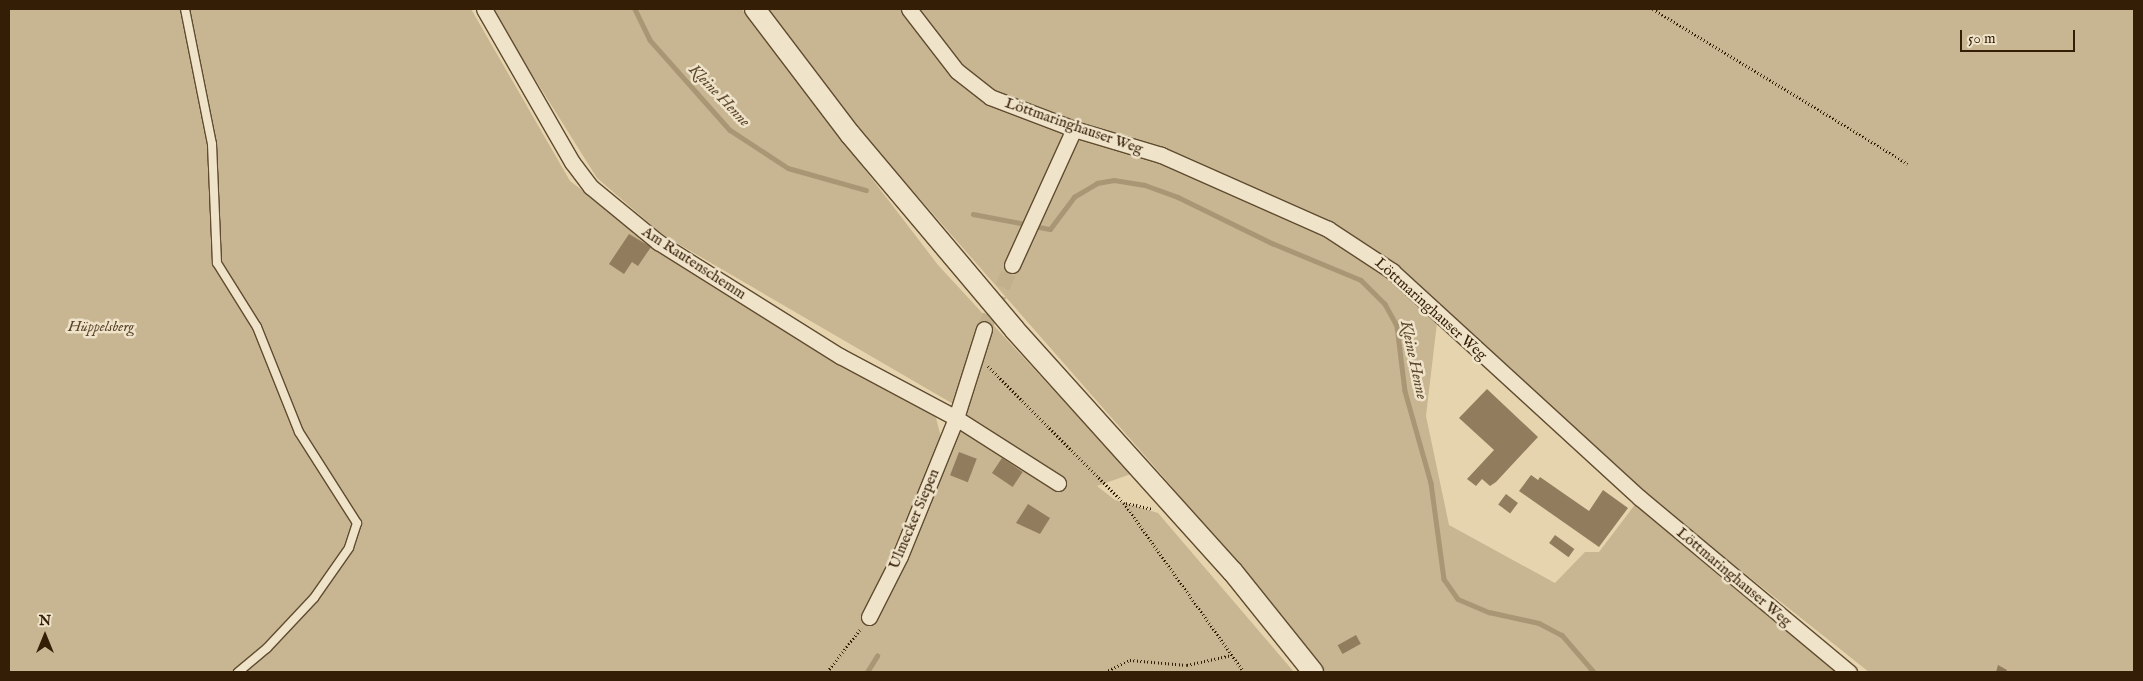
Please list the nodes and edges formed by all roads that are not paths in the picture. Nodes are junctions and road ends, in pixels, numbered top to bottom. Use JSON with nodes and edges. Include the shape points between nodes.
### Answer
{"nodes":[{"id":1,"x":185,"y":9,"type":"edge"},
{"id":2,"x":484,"y":9,"type":"edge"},
{"id":3,"x":755,"y":9,"type":"edge"},
{"id":4,"x":910,"y":9,"type":"edge"},
{"id":5,"x":1074,"y":129,"type":"junction"},
{"id":6,"x":1012,"y":265,"type":"tunnel mouth"},
{"id":7,"x":984,"y":329,"type":"tunnel mouth"},
{"id":8,"x":956,"y":418,"type":"junction"},
{"id":9,"x":1058,"y":483,"type":"dead end"},
{"id":10,"x":868,"y":617,"type":"road end"},
{"id":11,"x":238,"y":672,"type":"edge"},
{"id":12,"x":1313,"y":672,"type":"edge"},
{"id":13,"x":1849,"y":672,"type":"edge"}],
"edges":[{"from":1,"to":11,"type":"lane","via":[[212,144],[217,263],[257,327],[291,418],[358,523],[350,548],[314,598],[267,648]]},
{"from":2,"to":8,"type":"street","name":"Am Rautenschemm","via":[[572,162],[591,187],[658,242],[840,356]]},
{"from":3,"to":12,"type":"main road","via":[[850,134],[1008,322],[1233,572]]},
{"from":4,"to":5,"type":"street","name":"Löttmaringhauser Weg","via":[[972,86],[990,97]]},
{"from":5,"to":6,"type":"street"},
{"from":5,"to":13,"type":"street","name":"Löttmaringhauser Weg","via":[[1160,155],[1328,229],[1378,261],[1640,498]]},
{"from":7,"to":8,"type":"street","name":"Ulmecker Siepen"},
{"from":8,"to":9,"type":"street"},
{"from":8,"to":10,"type":"street","name":"Ulmecker Siepen","via":[[900,556]]}]}
